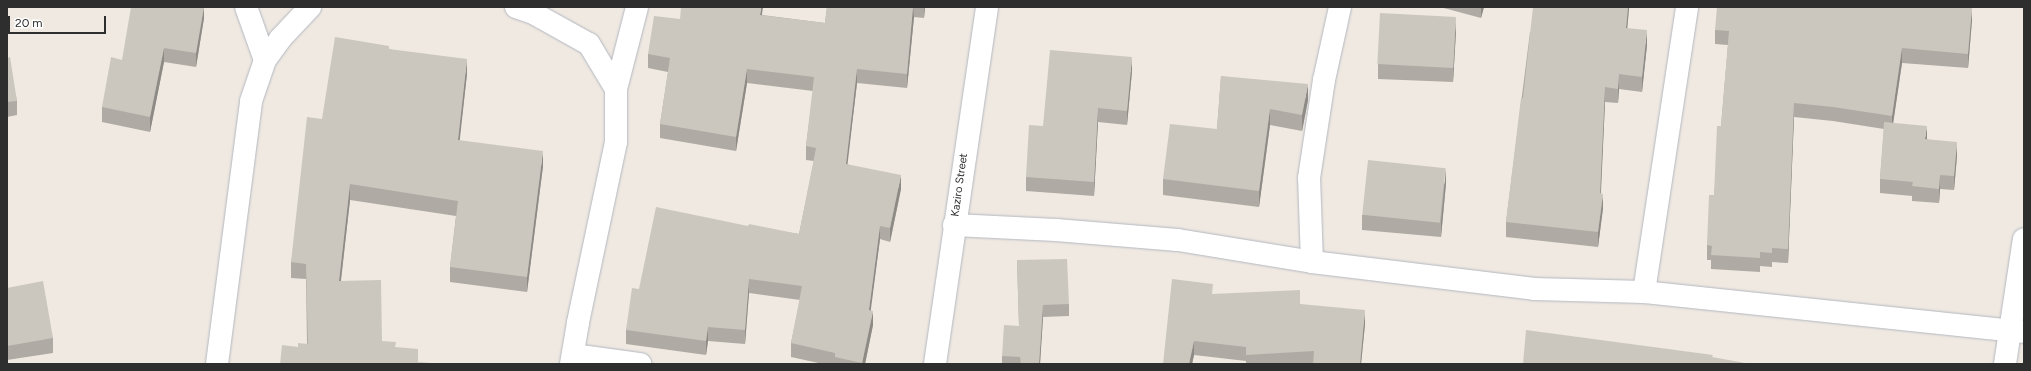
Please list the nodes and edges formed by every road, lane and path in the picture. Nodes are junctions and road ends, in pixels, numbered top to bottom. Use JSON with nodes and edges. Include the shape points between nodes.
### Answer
{"nodes":[{"id":1,"x":246,"y":7,"type":"edge"},
{"id":2,"x":310,"y":7,"type":"edge"},
{"id":3,"x":516,"y":7,"type":"edge"},
{"id":4,"x":638,"y":7,"type":"edge"},
{"id":5,"x":987,"y":7,"type":"edge"},
{"id":6,"x":1340,"y":7,"type":"edge"},
{"id":7,"x":1687,"y":7,"type":"edge"},
{"id":8,"x":265,"y":60,"type":"junction"},
{"id":9,"x":616,"y":89,"type":"junction"},
{"id":10,"x":954,"y":225,"type":"junction"},
{"id":11,"x":2024,"y":239,"type":"edge"},
{"id":12,"x":1312,"y":262,"type":"junction"},
{"id":13,"x":1644,"y":292,"type":"junction"},
{"id":14,"x":2017,"y":332,"type":"edge"},
{"id":15,"x":572,"y":359,"type":"edge"},
{"id":16,"x":217,"y":364,"type":"edge"},
{"id":17,"x":640,"y":364,"type":"edge"},
{"id":18,"x":935,"y":364,"type":"edge"},
{"id":19,"x":2005,"y":364,"type":"edge"}],
"edges":[{"from":1,"to":8,"type":"street"},
{"from":2,"to":8,"type":"street","via":[[280,39]]},
{"from":3,"to":9,"type":"street","via":[[533,13],[589,44]]},
{"from":4,"to":9,"type":"street"},
{"from":5,"to":10,"type":"street","name":"Kaziro Street"},
{"from":6,"to":12,"type":"street","via":[[1324,80],[1309,178]]},
{"from":7,"to":13,"type":"street"},
{"from":8,"to":16,"type":"street","via":[[251,101]]},
{"from":9,"to":15,"type":"street","via":[[616,142]]},
{"from":10,"to":12,"type":"street","via":[[1178,240]]},
{"from":10,"to":18,"type":"street","name":"Kaziro Street"},
{"from":11,"to":14,"type":"street"},
{"from":12,"to":13,"type":"street","via":[[1534,290]]},
{"from":13,"to":14,"type":"street"},
{"from":14,"to":19,"type":"street"},
{"from":15,"to":17,"type":"street"}]}
